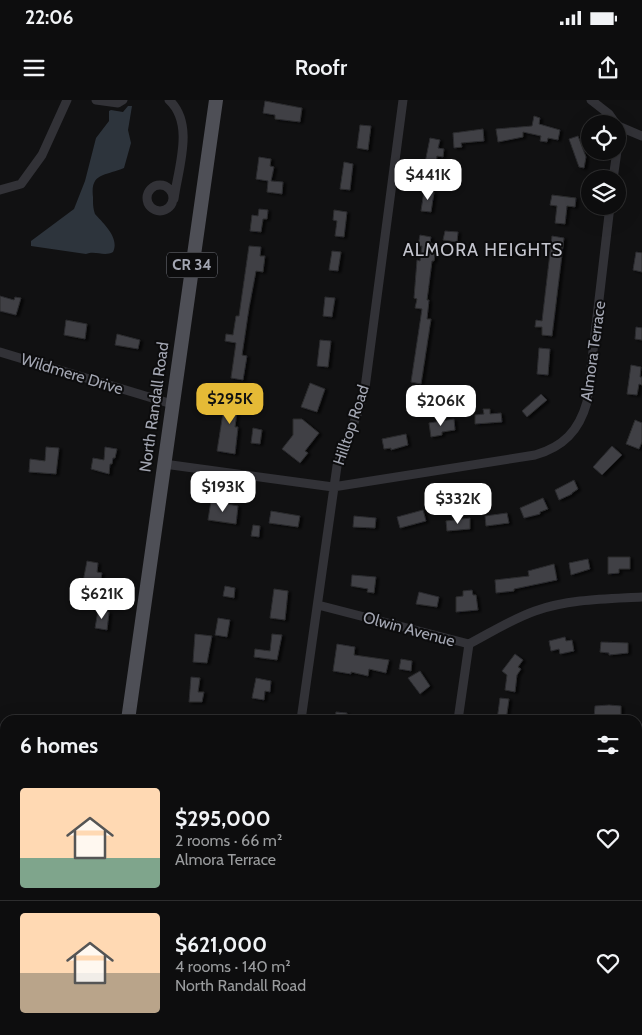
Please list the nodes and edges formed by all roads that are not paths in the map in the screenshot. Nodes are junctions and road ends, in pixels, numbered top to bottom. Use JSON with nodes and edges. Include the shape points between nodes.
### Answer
{"nodes":[{"id":1,"x":68,"y":100,"type":"edge"},
{"id":2,"x":96,"y":100,"type":"edge"},
{"id":3,"x":123,"y":100,"type":"edge"},
{"id":4,"x":169,"y":100,"type":"edge"},
{"id":5,"x":216,"y":100,"type":"edge"},
{"id":6,"x":403,"y":100,"type":"edge"},
{"id":7,"x":591,"y":100,"type":"edge"},
{"id":8,"x":610,"y":115,"type":"edge"},
{"id":9,"x":626,"y":130,"type":"edge"},
{"id":10,"x":642,"y":136,"type":"edge"},
{"id":11,"x":0,"y":190,"type":"edge"},
{"id":12,"x":174,"y":199,"type":"dead end"},
{"id":13,"x":609,"y":215,"type":"edge"},
{"id":14,"x":0,"y":352,"type":"edge"},
{"id":15,"x":172,"y":404,"type":"junction"},
{"id":16,"x":164,"y":464,"type":"junction"},
{"id":17,"x":333,"y":487,"type":"junction"},
{"id":18,"x":642,"y":596,"type":"edge"},
{"id":19,"x":318,"y":605,"type":"junction"},
{"id":20,"x":469,"y":644,"type":"junction"},
{"id":21,"x":129,"y":715,"type":"edge"},
{"id":22,"x":302,"y":715,"type":"edge"},
{"id":23,"x":459,"y":715,"type":"edge"}],
"edges":[{"from":1,"to":11,"type":"street","via":[[42,155],[21,184]]},
{"from":2,"to":3,"type":"street","via":[[118,103]]},
{"from":4,"to":12,"type":"street","via":[[184,130]]},
{"from":5,"to":15,"type":"main road","name":"North Randall Road","number":"CR 34"},
{"from":6,"to":17,"type":"street","name":"Hilltop Road","via":[[364,388],[358,412],[339,457]]},
{"from":7,"to":8,"type":"street"},
{"from":9,"to":10,"type":"street"},
{"from":13,"to":17,"type":"street","name":"Almora Terrace","via":[[588,396],[580,422],[567,440],[535,455]]},
{"from":14,"to":15,"type":"street","name":"Wildmere Drive"},
{"from":15,"to":16,"type":"main road","name":"North Randall Road","number":"CR 34"},
{"from":16,"to":17,"type":"street","name":"Almora Terrace"},
{"from":16,"to":21,"type":"main road","name":"North Randall Road","number":"CR 34"},
{"from":17,"to":19,"type":"street","name":"Hilltop Road"},
{"from":18,"to":20,"type":"street","name":"Olwin Avenue","via":[[543,608]]},
{"from":19,"to":20,"type":"street","name":"Olwin Avenue"},
{"from":19,"to":22,"type":"street","name":"Hilltop Road"},
{"from":20,"to":23,"type":"street"}]}
